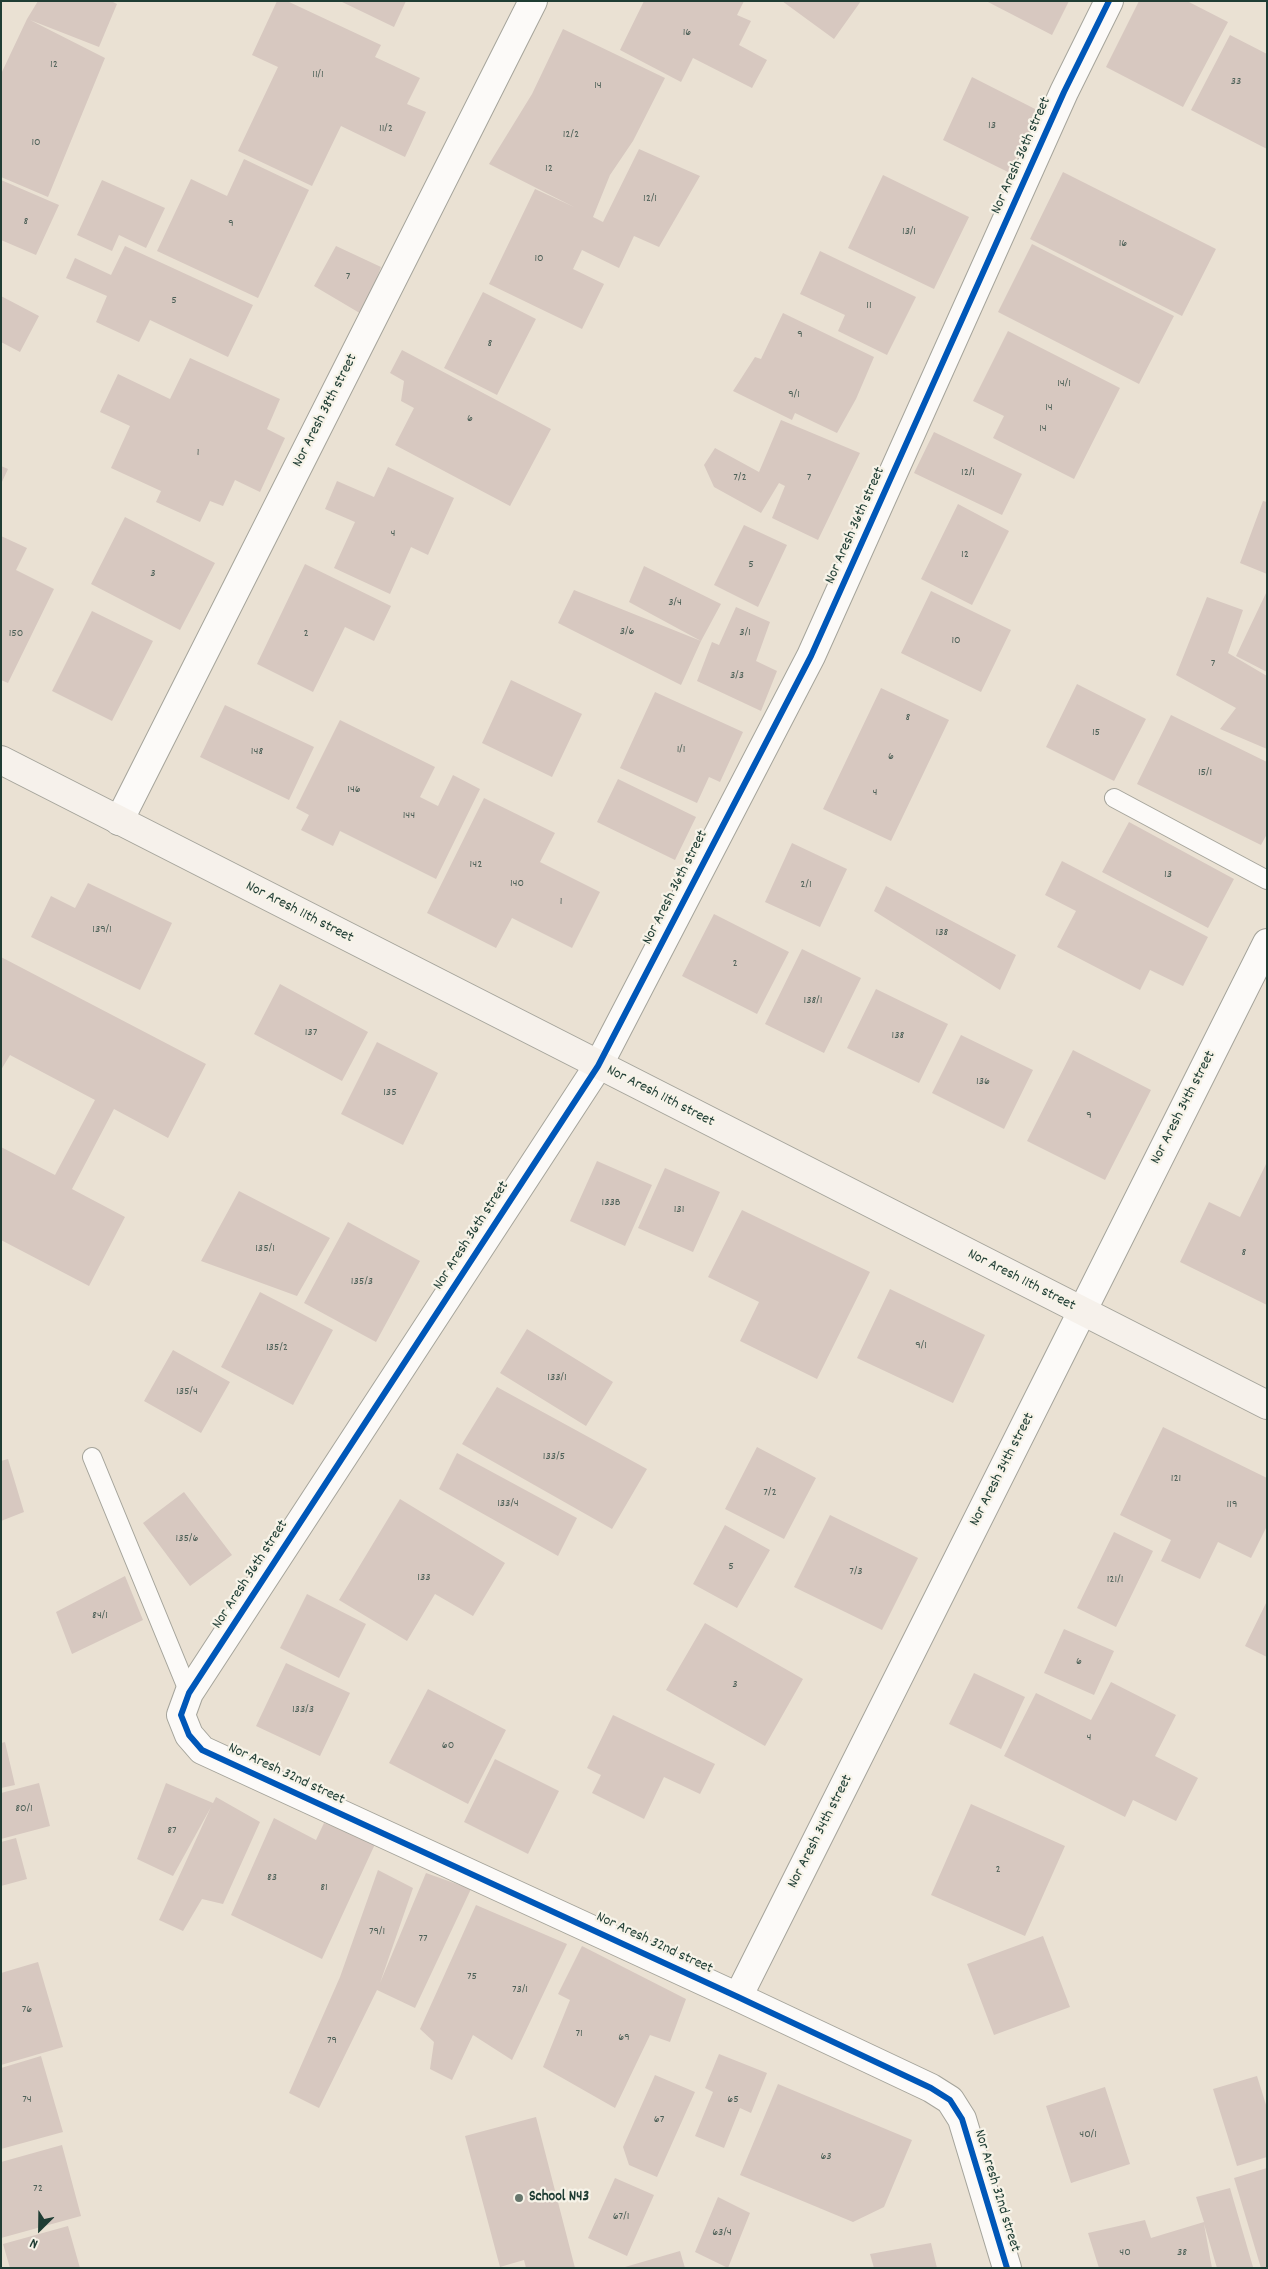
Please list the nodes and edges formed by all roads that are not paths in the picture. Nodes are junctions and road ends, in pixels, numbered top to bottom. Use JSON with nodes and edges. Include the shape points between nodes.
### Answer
{"nodes":[{"id":1,"x":533,"y":1,"type":"edge"},
{"id":2,"x":1109,"y":1,"type":"edge"},
{"id":3,"x":1,"y":760,"type":"edge"},
{"id":4,"x":1114,"y":798,"type":"dead end"},
{"id":5,"x":119,"y":820,"type":"junction"},
{"id":6,"x":1267,"y":880,"type":"edge"},
{"id":7,"x":1267,"y":943,"type":"edge"},
{"id":8,"x":598,"y":1066,"type":"junction"},
{"id":9,"x":1082,"y":1312,"type":"junction"},
{"id":10,"x":1267,"y":1405,"type":"edge"},
{"id":11,"x":92,"y":1457,"type":"dead end"},
{"id":12,"x":189,"y":1693,"type":"junction"},
{"id":13,"x":189,"y":1735,"type":"joint"},
{"id":14,"x":738,"y":1997,"type":"junction"},
{"id":15,"x":1007,"y":2268,"type":"edge"}],
"edges":[{"from":1,"to":5,"type":"street","name":"Nor Aresh 38th street"},
{"from":2,"to":8,"type":"street","name":"Nor Aresh 36th street","via":[[1064,92],[811,656]]},
{"from":3,"to":5,"type":"street","name":"Nor Aresh 11th street"},
{"from":4,"to":6,"type":"lane"},
{"from":5,"to":8,"type":"street","name":"Nor Aresh 11th street"},
{"from":7,"to":9,"type":"street","name":"Nor Aresh 34th street"},
{"from":8,"to":9,"type":"street","name":"Nor Aresh 11th street"},
{"from":8,"to":12,"type":"street","name":"Nor Aresh 36th street"},
{"from":9,"to":10,"type":"street","name":"Nor Aresh 11th street"},
{"from":9,"to":14,"type":"street","name":"Nor Aresh 34th street"},
{"from":11,"to":12,"type":"lane"},
{"from":12,"to":13,"type":"street","name":"Nor Aresh 36th street","via":[[181,1715]]},
{"from":13,"to":14,"type":"street","name":"Nor Aresh 32nd street","via":[[202,1750]]},
{"from":14,"to":15,"type":"street","name":"Nor Aresh 32nd street","via":[[950,2100],[962,2119]]}]}
